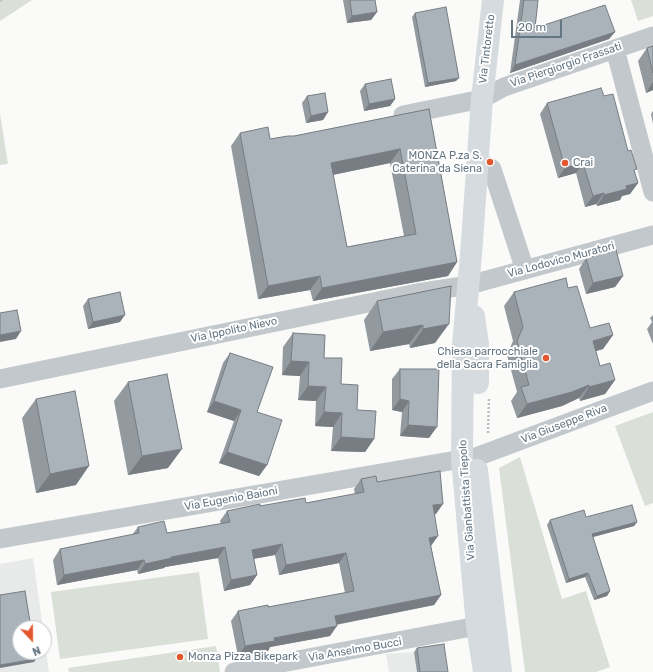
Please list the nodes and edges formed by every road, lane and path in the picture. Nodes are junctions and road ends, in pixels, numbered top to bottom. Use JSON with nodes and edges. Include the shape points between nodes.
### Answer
{"nodes":[{"id":1,"x":493,"y":0,"type":"edge"},
{"id":2,"x":653,"y":36,"type":"edge"},
{"id":3,"x":615,"y":48,"type":"junction"},
{"id":4,"x":482,"y":99,"type":"junction"},
{"id":5,"x":382,"y":119,"type":"edge"},
{"id":6,"x":478,"y":161,"type":"junction"},
{"id":7,"x":651,"y":185,"type":"edge"},
{"id":8,"x":653,"y":235,"type":"edge"},
{"id":9,"x":525,"y":270,"type":"junction"},
{"id":10,"x":469,"y":285,"type":"junction"},
{"id":11,"x":0,"y":379,"type":"edge"},
{"id":12,"x":653,"y":390,"type":"edge"},
{"id":13,"x":469,"y":458,"type":"junction"},
{"id":14,"x":0,"y":540,"type":"edge"},
{"id":15,"x":477,"y":626,"type":"junction"},
{"id":16,"x":234,"y":672,"type":"edge"},
{"id":17,"x":484,"y":672,"type":"edge"},
{"id":18,"x":501,"y":672,"type":"edge"}],
"edges":[{"from":1,"to":4,"type":"street","name":"Via Tintoretto"},
{"from":2,"to":3,"type":"street","name":"Via Piergiorgio Frassati"},
{"from":3,"to":4,"type":"street","name":"Via Piergiorgio Frassati","via":[[504,87]]},
{"from":3,"to":7,"type":"street"},
{"from":4,"to":5,"type":"street","name":"Via Piergiorgio Frassati"},
{"from":4,"to":6,"type":"street","name":"Via Tintoretto"},
{"from":6,"to":9,"type":"street","via":[[492,169]]},
{"from":6,"to":10,"type":"street","name":"Via Gianbattista Tiepolo"},
{"from":8,"to":9,"type":"street","name":"Via Lodovico Muratori"},
{"from":9,"to":10,"type":"street","name":"Via Lodovico Muratori"},
{"from":10,"to":11,"type":"street","name":"Via Ippolito Nievo","via":[[417,293]]},
{"from":10,"to":13,"type":"street","name":"Via Gianbattista Tiepolo","via":[[463,345]]},
{"from":12,"to":13,"type":"street","name":"Via Giuseppe Riva"},
{"from":13,"to":14,"type":"street","name":"Via Eugenio Baioni"},
{"from":13,"to":15,"type":"street","name":"Via Gianbattista Tiepolo"},
{"from":13,"to":18,"type":"street","name":"Via Gianbattista Tiepolo"},
{"from":15,"to":16,"type":"street","name":"Via Anselmo Bucci"},
{"from":15,"to":17,"type":"street","name":"Via Gianbattista Tiepolo"}]}
